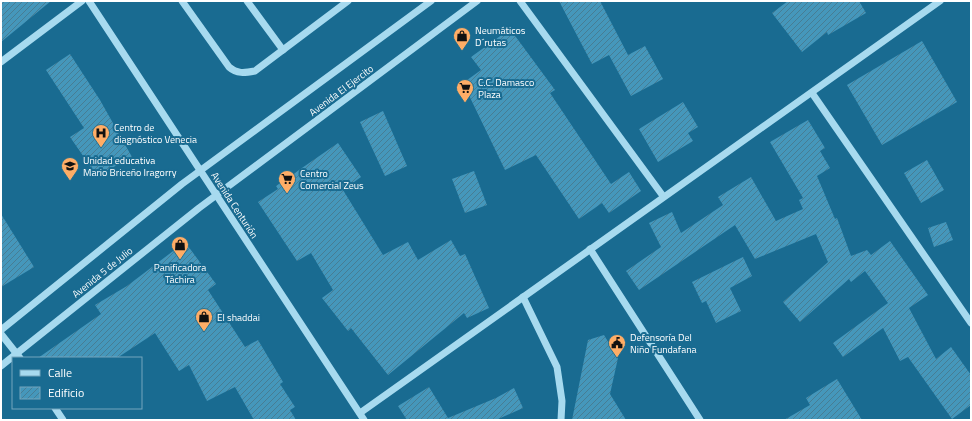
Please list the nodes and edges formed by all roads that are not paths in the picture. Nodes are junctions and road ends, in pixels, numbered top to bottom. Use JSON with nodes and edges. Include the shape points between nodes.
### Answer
{"nodes":[{"id":1,"x":82,"y":1,"type":"edge"},
{"id":2,"x":89,"y":1,"type":"edge"},
{"id":3,"x":182,"y":1,"type":"edge"},
{"id":4,"x":247,"y":1,"type":"edge"},
{"id":5,"x":348,"y":1,"type":"edge"},
{"id":6,"x":431,"y":1,"type":"edge"},
{"id":7,"x":477,"y":1,"type":"edge"},
{"id":8,"x":520,"y":1,"type":"edge"},
{"id":9,"x":940,"y":1,"type":"edge"},
{"id":10,"x":283,"y":50,"type":"junction"},
{"id":11,"x":1,"y":62,"type":"edge"},
{"id":12,"x":812,"y":93,"type":"junction"},
{"id":13,"x":200,"y":170,"type":"junction"},
{"id":14,"x":216,"y":194,"type":"junction"},
{"id":15,"x":663,"y":196,"type":"junction"},
{"id":16,"x":590,"y":249,"type":"junction"},
{"id":17,"x":523,"y":297,"type":"junction"},
{"id":18,"x":971,"y":323,"type":"edge"},
{"id":19,"x":1,"y":330,"type":"edge"},
{"id":20,"x":1,"y":334,"type":"edge"},
{"id":21,"x":18,"y":356,"type":"edge"},
{"id":22,"x":12,"y":360,"type":"edge"},
{"id":23,"x":1,"y":366,"type":"edge"},
{"id":24,"x":56,"y":409,"type":"edge"},
{"id":25,"x":360,"y":413,"type":"junction"},
{"id":26,"x":63,"y":420,"type":"edge"},
{"id":27,"x":364,"y":420,"type":"edge"},
{"id":28,"x":561,"y":420,"type":"edge"},
{"id":29,"x":700,"y":420,"type":"edge"}],
"edges":[{"from":1,"to":11,"type":"street"},
{"from":2,"to":13,"type":"street","name":"Avenida Centurión"},
{"from":3,"to":10,"type":"street","via":[[235,73],[255,71]]},
{"from":4,"to":10,"type":"street"},
{"from":5,"to":10,"type":"street"},
{"from":6,"to":13,"type":"street","name":"Avenida El Ejercito"},
{"from":7,"to":14,"type":"street","name":"Avenida El Ejercito"},
{"from":8,"to":15,"type":"street"},
{"from":9,"to":12,"type":"street"},
{"from":12,"to":15,"type":"street"},
{"from":12,"to":18,"type":"street"},
{"from":13,"to":14,"type":"street","name":"Avenida Centurión"},
{"from":13,"to":19,"type":"street","name":"Avenida 5 de Julio"},
{"from":14,"to":21,"type":"street","name":"Avenida 5 de Julio"},
{"from":14,"to":25,"type":"street","name":"Avenida Centurión"},
{"from":15,"to":16,"type":"street"},
{"from":16,"to":17,"type":"street"},
{"from":16,"to":29,"type":"street"},
{"from":17,"to":25,"type":"street"},
{"from":17,"to":28,"type":"street","via":[[557,367],[562,401]]},
{"from":20,"to":21,"type":"street"},
{"from":22,"to":23,"type":"street","name":"Avenida 5 de Julio"},
{"from":24,"to":26,"type":"street"},
{"from":25,"to":27,"type":"street","name":"Avenida Centurión"}]}
